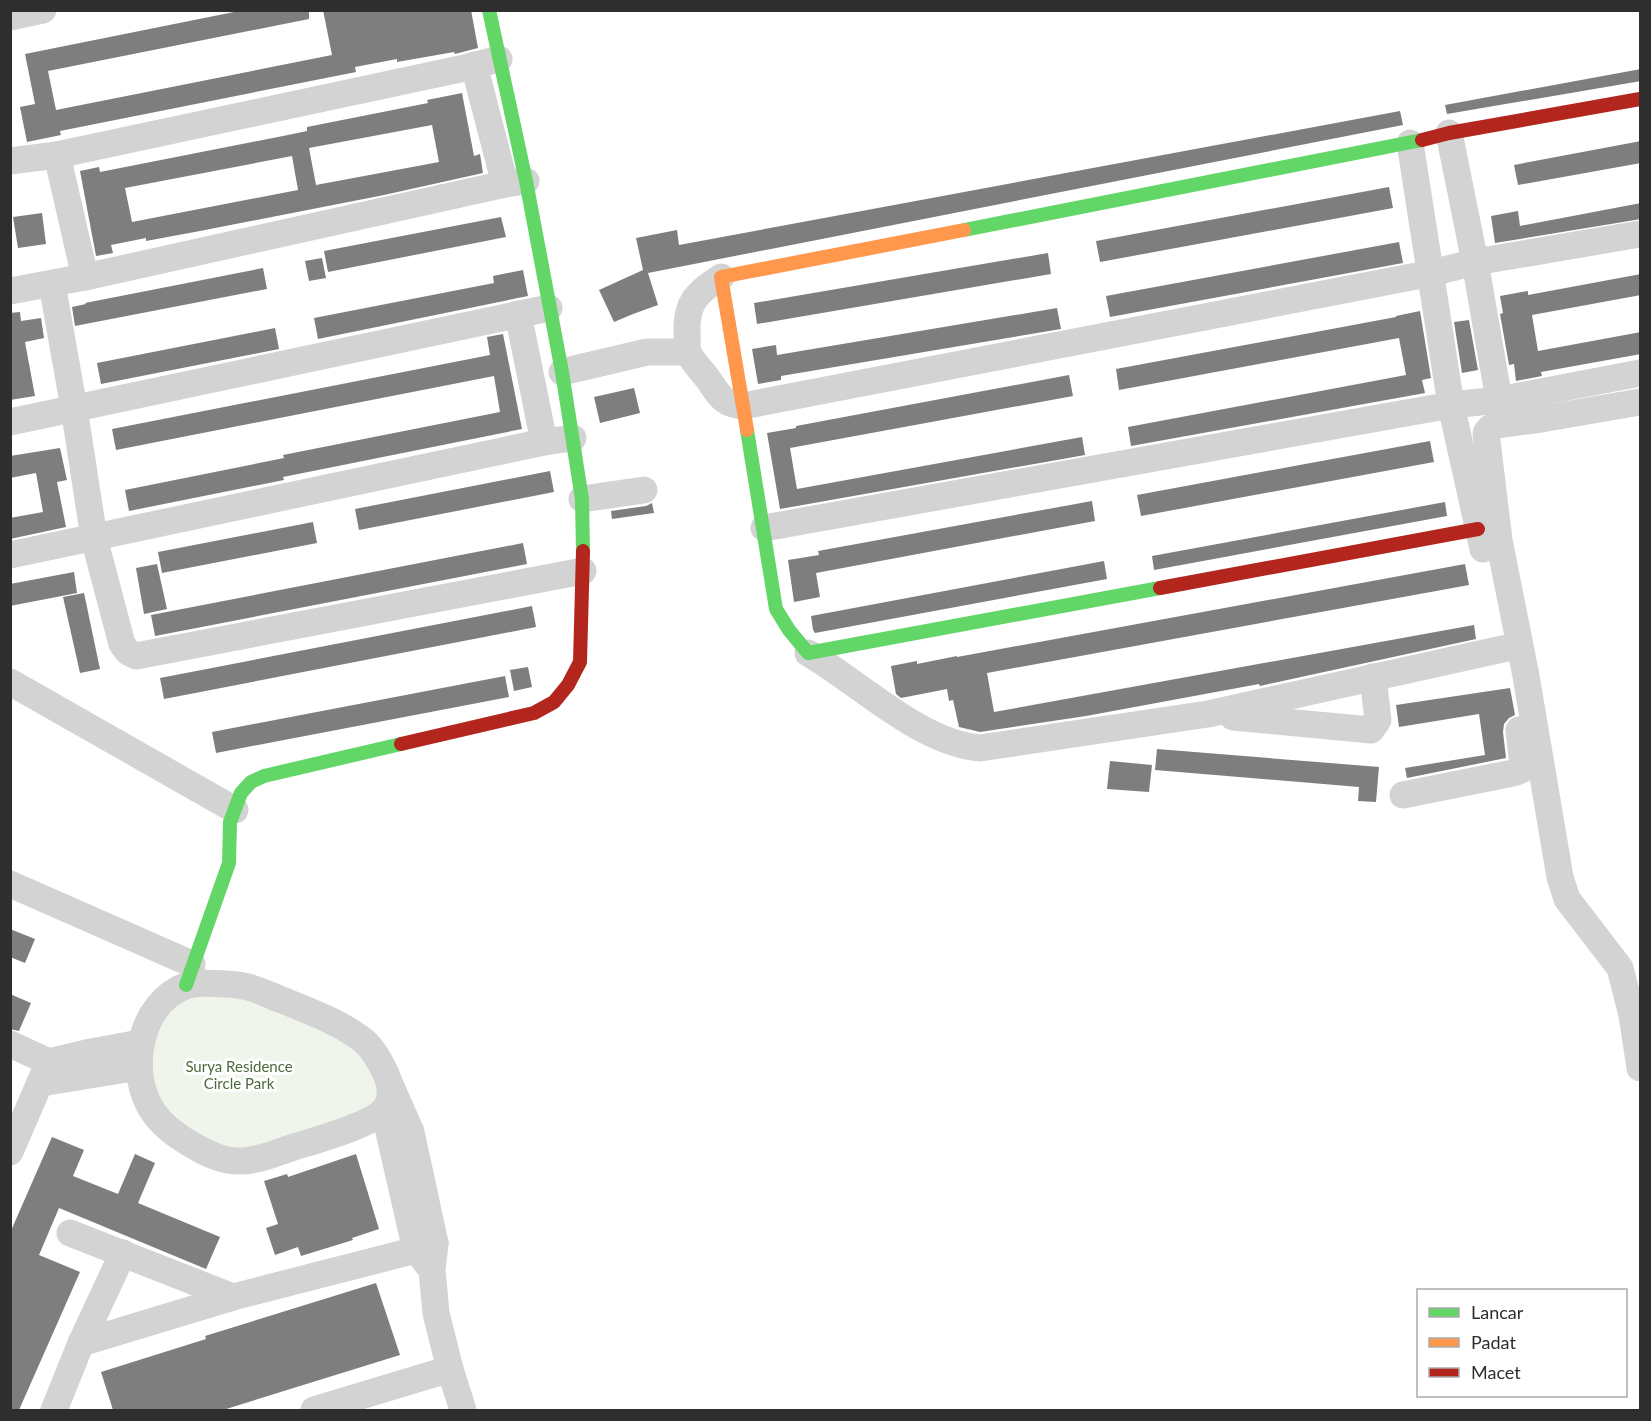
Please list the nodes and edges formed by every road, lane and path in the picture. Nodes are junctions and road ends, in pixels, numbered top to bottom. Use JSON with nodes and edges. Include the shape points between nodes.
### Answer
{"nodes":[{"id":1,"x":43,"y":10,"type":"edge"},
{"id":2,"x":489,"y":10,"type":"edge"},
{"id":3,"x":10,"y":17,"type":"edge"},
{"id":4,"x":486,"y":62,"type":"junction"},
{"id":5,"x":1641,"y":99,"type":"edge"},
{"id":6,"x":1449,"y":133,"type":"junction"},
{"id":7,"x":1410,"y":143,"type":"junction"},
{"id":8,"x":57,"y":155,"type":"junction"},
{"id":9,"x":10,"y":160,"type":"edge"},
{"id":10,"x":516,"y":183,"type":"junction"},
{"id":11,"x":1641,"y":234,"type":"edge"},
{"id":12,"x":1475,"y":262,"type":"junction"},
{"id":13,"x":1432,"y":273,"type":"junction"},
{"id":14,"x":85,"y":277,"type":"junction"},
{"id":15,"x":721,"y":277,"type":"junction"},
{"id":16,"x":52,"y":284,"type":"junction"},
{"id":17,"x":10,"y":291,"type":"edge"},
{"id":18,"x":549,"y":308,"type":"junction"},
{"id":19,"x":518,"y":314,"type":"junction"},
{"id":20,"x":688,"y":352,"type":"junction"},
{"id":21,"x":562,"y":372,"type":"junction"},
{"id":22,"x":1641,"y":373,"type":"edge"},
{"id":23,"x":1499,"y":400,"type":"junction"},
{"id":24,"x":1641,"y":402,"type":"edge"},
{"id":25,"x":1451,"y":405,"type":"junction"},
{"id":26,"x":743,"y":406,"type":"junction"},
{"id":27,"x":74,"y":408,"type":"junction"},
{"id":28,"x":10,"y":422,"type":"edge"},
{"id":29,"x":573,"y":438,"type":"junction"},
{"id":30,"x":544,"y":442,"type":"junction"},
{"id":31,"x":644,"y":490,"type":"dead end"},
{"id":32,"x":582,"y":499,"type":"junction"},
{"id":33,"x":764,"y":528,"type":"junction"},
{"id":34,"x":1478,"y":529,"type":"junction"},
{"id":35,"x":94,"y":538,"type":"junction"},
{"id":36,"x":10,"y":555,"type":"edge"},
{"id":37,"x":583,"y":571,"type":"junction"},
{"id":38,"x":1507,"y":648,"type":"junction"},
{"id":39,"x":808,"y":653,"type":"junction"},
{"id":40,"x":1373,"y":677,"type":"junction"},
{"id":41,"x":10,"y":682,"type":"edge"},
{"id":42,"x":1208,"y":714,"type":"junction"},
{"id":43,"x":1403,"y":795,"type":"dead end"},
{"id":44,"x":232,"y":816,"type":"junction"},
{"id":45,"x":10,"y":884,"type":"edge"},
{"id":46,"x":189,"y":975,"type":"junction"},
{"id":47,"x":10,"y":1044,"type":"edge"},
{"id":48,"x":140,"y":1055,"type":"junction"},
{"id":49,"x":1641,"y":1068,"type":"edge"},
{"id":50,"x":45,"y":1072,"type":"junction"},
{"id":51,"x":394,"y":1122,"type":"junction"},
{"id":52,"x":10,"y":1152,"type":"edge"},
{"id":53,"x":70,"y":1233,"type":"dead end"},
{"id":54,"x":123,"y":1253,"type":"junction"},
{"id":55,"x":428,"y":1254,"type":"junction"},
{"id":56,"x":233,"y":1297,"type":"junction"},
{"id":57,"x":81,"y":1343,"type":"junction"},
{"id":58,"x":450,"y":1369,"type":"junction"},
{"id":59,"x":54,"y":1410,"type":"edge"},
{"id":60,"x":314,"y":1410,"type":"edge"},
{"id":61,"x":463,"y":1410,"type":"edge"}],
"edges":[{"from":1,"to":3,"type":"street"},
{"from":2,"to":4,"type":"street"},
{"from":4,"to":8,"type":"street"},
{"from":4,"to":10,"type":"street"},
{"from":5,"to":6,"type":"street"},
{"from":6,"to":7,"type":"street"},
{"from":6,"to":12,"type":"street"},
{"from":7,"to":13,"type":"street"},
{"from":7,"to":15,"type":"street"},
{"from":8,"to":9,"type":"street"},
{"from":8,"to":14,"type":"street"},
{"from":10,"to":14,"type":"street"},
{"from":10,"to":18,"type":"street"},
{"from":11,"to":12,"type":"street"},
{"from":12,"to":13,"type":"street"},
{"from":12,"to":23,"type":"street"},
{"from":13,"to":25,"type":"street"},
{"from":13,"to":26,"type":"street"},
{"from":14,"to":16,"type":"street"},
{"from":15,"to":20,"type":"street","via":[[702,288],[690,306]]},
{"from":15,"to":26,"type":"street"},
{"from":16,"to":17,"type":"street"},
{"from":16,"to":27,"type":"street"},
{"from":18,"to":19,"type":"street"},
{"from":18,"to":21,"type":"street"},
{"from":19,"to":27,"type":"street"},
{"from":19,"to":30,"type":"street"},
{"from":20,"to":21,"type":"street","via":[[647,352]]},
{"from":20,"to":26,"type":"street","via":[[720,398]]},
{"from":21,"to":29,"type":"street"},
{"from":22,"to":23,"type":"street"},
{"from":23,"to":25,"type":"street"},
{"from":24,"to":49,"type":"street","via":[[1496,425],[1486,433],[1499,540],[1560,877],[1567,898],[1620,968]]},
{"from":25,"to":33,"type":"street"},
{"from":25,"to":34,"type":"street"},
{"from":26,"to":33,"type":"street"},
{"from":27,"to":28,"type":"street"},
{"from":27,"to":35,"type":"street"},
{"from":29,"to":30,"type":"street"},
{"from":29,"to":32,"type":"street"},
{"from":30,"to":35,"type":"street"},
{"from":31,"to":32,"type":"street"},
{"from":32,"to":37,"type":"street"},
{"from":33,"to":39,"type":"street","via":[[776,609]]},
{"from":34,"to":38,"type":"street"},
{"from":34,"to":39,"type":"street"},
{"from":35,"to":36,"type":"street"},
{"from":35,"to":37,"type":"street","via":[[122,645],[136,656]]},
{"from":37,"to":44,"type":"street","via":[[580,662],[554,702],[534,713],[264,776],[241,793]]},
{"from":38,"to":40,"type":"street"},
{"from":38,"to":43,"type":"street","via":[[1521,770]]},
{"from":39,"to":42,"type":"street","via":[[890,710],[960,746],[980,748]]},
{"from":40,"to":42,"type":"street"},
{"from":40,"to":42,"type":"street","via":[[1377,720],[1371,730]]},
{"from":41,"to":44,"type":"street"},
{"from":44,"to":46,"type":"street","via":[[229,863]]},
{"from":45,"to":46,"type":"street"},
{"from":46,"to":48,"type":"street","via":[[158,1006],[146,1027]]},
{"from":46,"to":51,"type":"street","via":[[203,983],[249,987],[314,1012],[361,1038],[383,1066]]},
{"from":47,"to":50,"type":"street"},
{"from":48,"to":50,"type":"street","via":[[91,1052]]},
{"from":48,"to":51,"type":"street","via":[[139,1076],[148,1104],[161,1121],[178,1137],[227,1160],[242,1161],[295,1147],[362,1123]]},
{"from":50,"to":52,"type":"street"},
{"from":51,"to":55,"type":"street"},
{"from":53,"to":54,"type":"street"},
{"from":54,"to":56,"type":"street"},
{"from":54,"to":57,"type":"street"},
{"from":55,"to":56,"type":"street"},
{"from":55,"to":58,"type":"street","via":[[436,1313]]},
{"from":56,"to":57,"type":"street"},
{"from":57,"to":59,"type":"street"},
{"from":58,"to":60,"type":"street"},
{"from":58,"to":61,"type":"street"}]}
